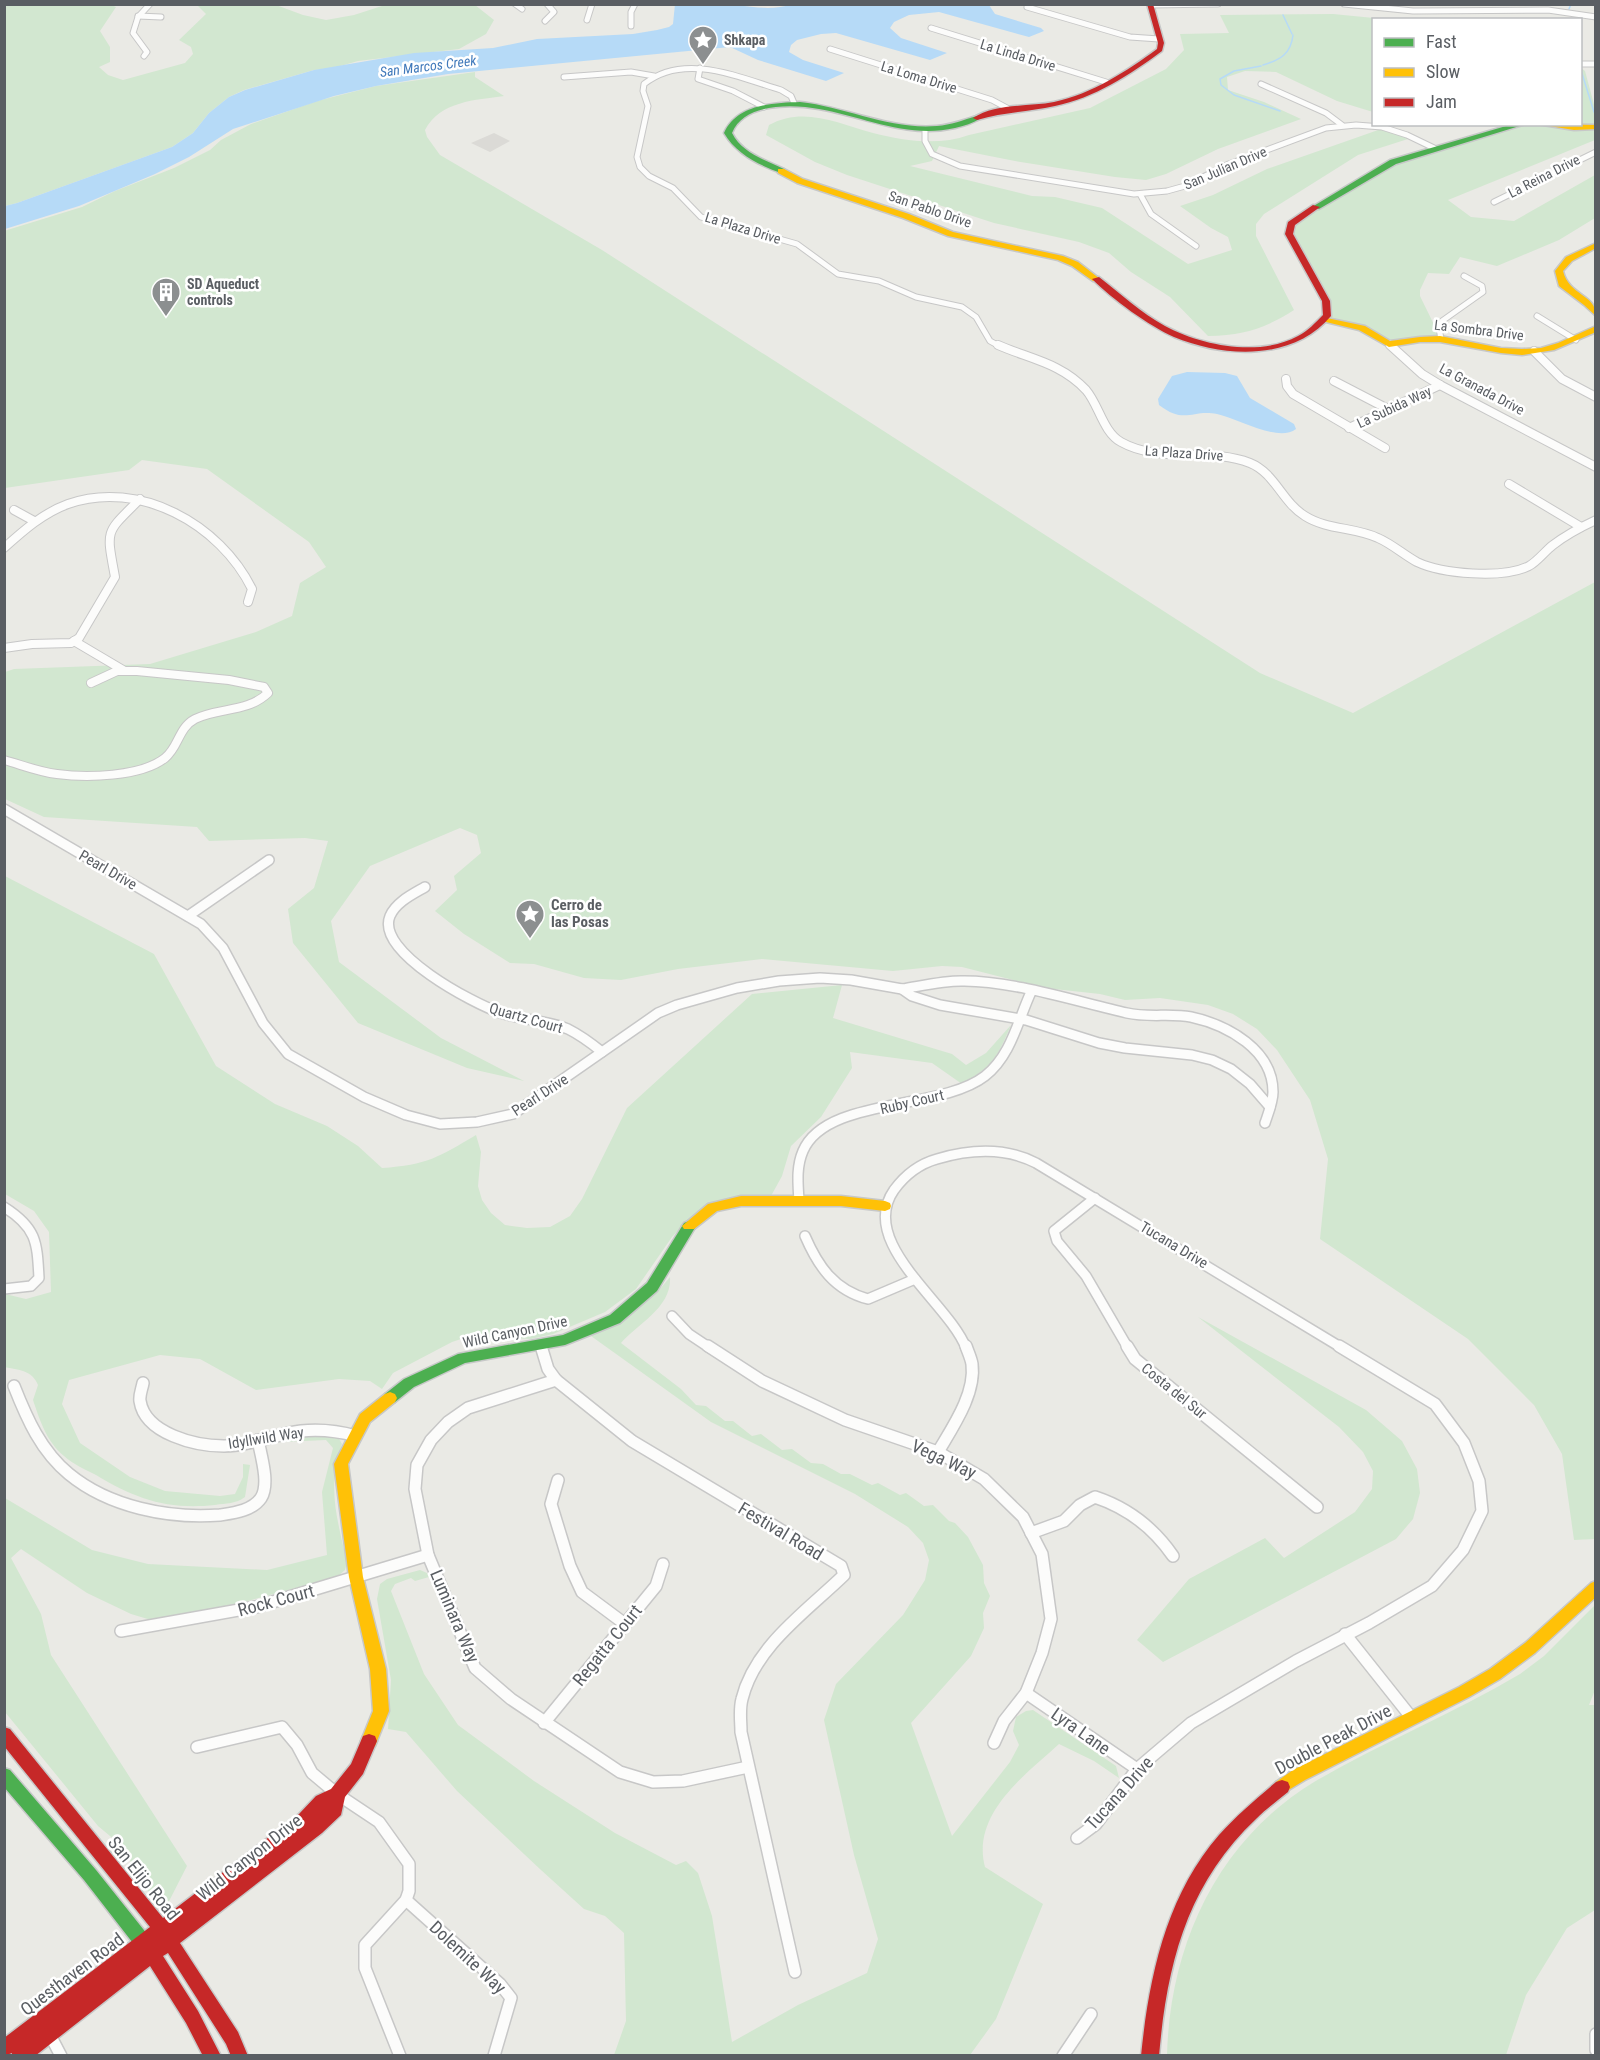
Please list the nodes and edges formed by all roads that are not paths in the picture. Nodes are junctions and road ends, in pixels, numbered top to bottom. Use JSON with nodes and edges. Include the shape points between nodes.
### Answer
{"nodes":[{"id":1,"x":150,"y":4,"type":"edge"},
{"id":2,"x":515,"y":4,"type":"edge"},
{"id":3,"x":547,"y":4,"type":"edge"},
{"id":4,"x":592,"y":4,"type":"edge"},
{"id":5,"x":635,"y":4,"type":"edge"},
{"id":6,"x":1218,"y":4,"type":"edge"},
{"id":7,"x":1344,"y":4,"type":"edge"},
{"id":8,"x":1150,"y":5,"type":"edge"},
{"id":9,"x":1027,"y":7,"type":"dead end"},
{"id":10,"x":522,"y":9,"type":"dead end"},
{"id":11,"x":138,"y":16,"type":"junction"},
{"id":12,"x":161,"y":17,"type":"dead end"},
{"id":13,"x":1596,"y":17,"type":"edge"},
{"id":14,"x":587,"y":20,"type":"dead end"},
{"id":15,"x":545,"y":21,"type":"dead end"},
{"id":16,"x":631,"y":26,"type":"dead end"},
{"id":17,"x":931,"y":28,"type":"dead end"},
{"id":18,"x":1160,"y":39,"type":"junction"},
{"id":19,"x":830,"y":49,"type":"dead end"},
{"id":20,"x":144,"y":56,"type":"dead end"},
{"id":21,"x":700,"y":68,"type":"junction"},
{"id":22,"x":654,"y":76,"type":"junction"},
{"id":23,"x":564,"y":77,"type":"dead end"},
{"id":24,"x":1106,"y":82,"type":"junction"},
{"id":25,"x":1261,"y":84,"type":"dead end"},
{"id":26,"x":794,"y":103,"type":"junction"},
{"id":27,"x":764,"y":107,"type":"junction"},
{"id":28,"x":1007,"y":108,"type":"junction"},
{"id":29,"x":1342,"y":125,"type":"junction"},
{"id":30,"x":1372,"y":126,"type":"edge"},
{"id":31,"x":1372,"y":126,"type":"edge"},
{"id":32,"x":1513,"y":126,"type":"edge"},
{"id":33,"x":1557,"y":126,"type":"edge"},
{"id":34,"x":1596,"y":127,"type":"edge"},
{"id":35,"x":925,"y":130,"type":"junction"},
{"id":36,"x":1434,"y":148,"type":"junction"},
{"id":37,"x":1596,"y":152,"type":"edge"},
{"id":38,"x":1140,"y":194,"type":"junction"},
{"id":39,"x":1494,"y":202,"type":"dead end"},
{"id":40,"x":1196,"y":246,"type":"dead end"},
{"id":41,"x":1594,"y":247,"type":"edge"},
{"id":42,"x":1464,"y":276,"type":"dead end"},
{"id":43,"x":1591,"y":302,"type":"edge"},
{"id":44,"x":1596,"y":314,"type":"edge"},
{"id":45,"x":1537,"y":316,"type":"dead end"},
{"id":46,"x":1325,"y":319,"type":"junction"},
{"id":47,"x":1596,"y":328,"type":"edge"},
{"id":48,"x":1441,"y":339,"type":"junction"},
{"id":49,"x":1576,"y":340,"type":"junction"},
{"id":50,"x":1389,"y":344,"type":"junction"},
{"id":51,"x":1534,"y":351,"type":"junction"},
{"id":52,"x":1286,"y":379,"type":"dead end"},
{"id":53,"x":1334,"y":381,"type":"dead end"},
{"id":54,"x":1440,"y":385,"type":"junction"},
{"id":55,"x":1596,"y":397,"type":"edge"},
{"id":56,"x":1389,"y":409,"type":"junction"},
{"id":57,"x":1349,"y":428,"type":"junction"},
{"id":58,"x":1385,"y":448,"type":"dead end"},
{"id":59,"x":1596,"y":467,"type":"edge"},
{"id":60,"x":1509,"y":484,"type":"dead end"},
{"id":61,"x":140,"y":498,"type":"junction"},
{"id":62,"x":14,"y":510,"type":"dead end"},
{"id":63,"x":1596,"y":520,"type":"edge"},
{"id":64,"x":34,"y":521,"type":"junction"},
{"id":65,"x":1581,"y":527,"type":"junction"},
{"id":66,"x":4,"y":548,"type":"edge"},
{"id":67,"x":248,"y":602,"type":"dead end"},
{"id":68,"x":74,"y":641,"type":"junction"},
{"id":69,"x":4,"y":648,"type":"edge"},
{"id":70,"x":123,"y":670,"type":"junction"},
{"id":71,"x":91,"y":683,"type":"dead end"},
{"id":72,"x":4,"y":760,"type":"edge"},
{"id":73,"x":4,"y":808,"type":"edge"},
{"id":74,"x":269,"y":860,"type":"dead end"},
{"id":75,"x":425,"y":887,"type":"dead end"},
{"id":76,"x":188,"y":916,"type":"junction"},
{"id":77,"x":902,"y":989,"type":"junction"},
{"id":78,"x":1031,"y":992,"type":"junction"},
{"id":79,"x":1020,"y":1018,"type":"junction"},
{"id":80,"x":602,"y":1052,"type":"junction"},
{"id":81,"x":1270,"y":1107,"type":"junction"},
{"id":82,"x":1265,"y":1124,"type":"dead end"},
{"id":83,"x":1095,"y":1198,"type":"junction"},
{"id":84,"x":799,"y":1201,"type":"junction"},
{"id":85,"x":885,"y":1206,"type":"junction"},
{"id":86,"x":4,"y":1207,"type":"edge"},
{"id":87,"x":805,"y":1236,"type":"dead end"},
{"id":88,"x":915,"y":1279,"type":"junction"},
{"id":89,"x":4,"y":1289,"type":"edge"},
{"id":90,"x":672,"y":1316,"type":"dead end"},
{"id":91,"x":541,"y":1345,"type":"junction"},
{"id":92,"x":556,"y":1380,"type":"junction"},
{"id":93,"x":143,"y":1383,"type":"dead end"},
{"id":94,"x":14,"y":1386,"type":"dead end"},
{"id":95,"x":356,"y":1436,"type":"junction"},
{"id":96,"x":258,"y":1440,"type":"junction"},
{"id":97,"x":938,"y":1452,"type":"junction"},
{"id":98,"x":558,"y":1480,"type":"dead end"},
{"id":99,"x":1317,"y":1507,"type":"dead end"},
{"id":100,"x":1031,"y":1533,"type":"junction"},
{"id":101,"x":428,"y":1555,"type":"junction"},
{"id":102,"x":1173,"y":1556,"type":"dead end"},
{"id":103,"x":663,"y":1564,"type":"dead end"},
{"id":104,"x":356,"y":1578,"type":"junction"},
{"id":105,"x":1596,"y":1587,"type":"edge"},
{"id":106,"x":625,"y":1624,"type":"junction"},
{"id":107,"x":121,"y":1631,"type":"dead end"},
{"id":108,"x":1345,"y":1634,"type":"junction"},
{"id":109,"x":1026,"y":1693,"type":"junction"},
{"id":110,"x":1412,"y":1718,"type":"junction"},
{"id":111,"x":544,"y":1723,"type":"junction"},
{"id":112,"x":4,"y":1734,"type":"edge"},
{"id":113,"x":994,"y":1743,"type":"dead end"},
{"id":114,"x":197,"y":1747,"type":"dead end"},
{"id":115,"x":748,"y":1767,"type":"junction"},
{"id":116,"x":1137,"y":1769,"type":"junction"},
{"id":117,"x":4,"y":1775,"type":"edge"},
{"id":118,"x":338,"y":1794,"type":"junction"},
{"id":119,"x":1077,"y":1838,"type":"dead end"},
{"id":120,"x":406,"y":1900,"type":"junction"},
{"id":121,"x":162,"y":1929,"type":"junction"},
{"id":122,"x":170,"y":1940,"type":"junction"},
{"id":123,"x":142,"y":1943,"type":"junction"},
{"id":124,"x":152,"y":1954,"type":"junction"},
{"id":125,"x":795,"y":1972,"type":"dead end"},
{"id":126,"x":1091,"y":2014,"type":"dead end"},
{"id":127,"x":49,"y":2033,"type":"junction"},
{"id":128,"x":1596,"y":2034,"type":"edge"},
{"id":129,"x":4,"y":2049,"type":"edge"},
{"id":130,"x":1596,"y":2050,"type":"edge"},
{"id":131,"x":20,"y":2055,"type":"edge"},
{"id":132,"x":61,"y":2055,"type":"edge"},
{"id":133,"x":213,"y":2055,"type":"edge"},
{"id":134,"x":240,"y":2055,"type":"edge"},
{"id":135,"x":400,"y":2055,"type":"edge"},
{"id":136,"x":494,"y":2055,"type":"edge"},
{"id":137,"x":1063,"y":2055,"type":"edge"},
{"id":138,"x":1150,"y":2055,"type":"edge"}],
"edges":[{"from":1,"to":11,"type":"street"},
{"from":2,"to":10,"type":"street"},
{"from":3,"to":15,"type":"street","via":[[554,12]]},
{"from":4,"to":14,"type":"street"},
{"from":5,"to":16,"type":"street"},
{"from":6,"to":8,"type":"street"},
{"from":7,"to":13,"type":"street","via":[[1413,11],[1548,10]]},
{"from":8,"to":18,"type":"street"},
{"from":9,"to":18,"type":"street","via":[[1130,37]]},
{"from":11,"to":12,"type":"street"},
{"from":11,"to":20,"type":"street","via":[[133,33],[147,52]]},
{"from":17,"to":24,"type":"street","name":"La Linda Drive"},
{"from":18,"to":24,"type":"street","name":"San Pablo Drive","via":[[1161,47],[1156,54]]},
{"from":19,"to":28,"type":"street","name":"La Loma Drive"},
{"from":21,"to":22,"type":"street"},
{"from":21,"to":26,"type":"street","via":[[781,90]]},
{"from":21,"to":27,"type":"street","via":[[698,79]]},
{"from":22,"to":23,"type":"street","via":[[631,72]]},
{"from":22,"to":65,"type":"street","name":"La Plaza Drive","via":[[644,84],[648,106],[637,158],[649,176],[673,188],[695,212],[720,224],[797,244],[809,250],[819,264],[841,275],[878,281],[915,297],[968,309],[992,342],[1042,359],[1087,390],[1109,430],[1121,442],[1153,453],[1198,452],[1242,459],[1263,470],[1294,508],[1310,519],[1383,539],[1416,561],[1442,570],[1526,567]]},
{"from":24,"to":28,"type":"street","name":"San Pablo Drive","via":[[1073,100]]},
{"from":25,"to":29,"type":"street","via":[[1326,113]]},
{"from":26,"to":27,"type":"street","name":"San Pablo Drive"},
{"from":26,"to":35,"type":"street","name":"San Pablo Drive","via":[[829,106],[893,126]]},
{"from":27,"to":46,"type":"street","name":"San Pablo Drive","via":[[732,123],[728,133],[738,148],[800,181],[951,234],[1075,264],[1178,335],[1215,345],[1266,347],[1306,336]]},
{"from":28,"to":35,"type":"street","name":"San Pablo Drive","via":[[954,128]]},
{"from":29,"to":31,"type":"street","name":"San Julian Drive"},
{"from":29,"to":38,"type":"street","name":"San Julian Drive","via":[[1229,164],[1185,186]]},
{"from":30,"to":36,"type":"street","name":"San Julian Drive","via":[[1391,129]]},
{"from":32,"to":36,"type":"street"},
{"from":33,"to":34,"type":"street"},
{"from":35,"to":38,"type":"street","name":"San Julian Drive","via":[[925,141],[932,154],[960,166]]},
{"from":36,"to":46,"type":"street","via":[[1393,162],[1291,224],[1288,234],[1326,301]]},
{"from":37,"to":39,"type":"street","name":"La Reina Drive"},
{"from":38,"to":40,"type":"street","via":[[1151,214]]},
{"from":41,"to":43,"type":"street","via":[[1569,259],[1559,271],[1562,284]]},
{"from":42,"to":48,"type":"street","via":[[1482,286],[1483,292],[1442,321]]},
{"from":43,"to":44,"type":"street"},
{"from":45,"to":49,"type":"street"},
{"from":46,"to":50,"type":"street","name":"La Granada Drive","via":[[1362,328]]},
{"from":47,"to":49,"type":"street","name":"La Sombra Drive"},
{"from":48,"to":50,"type":"street","name":"La Sombra Drive"},
{"from":48,"to":51,"type":"street","name":"La Sombra Drive","via":[[1507,351]]},
{"from":49,"to":51,"type":"street","name":"La Sombra Drive"},
{"from":50,"to":54,"type":"street","name":"La Granada Drive"},
{"from":51,"to":55,"type":"street","via":[[1562,379]]},
{"from":52,"to":57,"type":"street","via":[[1293,394]]},
{"from":53,"to":56,"type":"street"},
{"from":54,"to":56,"type":"street","name":"La Subida Way"},
{"from":54,"to":59,"type":"street","name":"La Granada Drive"},
{"from":56,"to":57,"type":"street","name":"La Subida Way"},
{"from":57,"to":58,"type":"street"},
{"from":60,"to":65,"type":"street"},
{"from":61,"to":64,"type":"street","via":[[108,496],[82,500]]},
{"from":61,"to":67,"type":"street","via":[[160,504],[198,525],[217,541],[245,573],[252,589]]},
{"from":61,"to":68,"type":"street","via":[[113,526],[108,537],[115,577]]},
{"from":62,"to":64,"type":"street"},
{"from":63,"to":65,"type":"street","name":"La Plaza Drive"},
{"from":64,"to":66,"type":"street"},
{"from":68,"to":69,"type":"street"},
{"from":68,"to":70,"type":"street"},
{"from":70,"to":71,"type":"street"},
{"from":70,"to":72,"type":"street","via":[[228,680],[264,687],[268,693],[257,703],[194,720],[176,736],[165,759],[141,770],[62,775]]},
{"from":73,"to":76,"type":"street","name":"Pearl Drive"},
{"from":74,"to":76,"type":"street"},
{"from":75,"to":80,"type":"street","name":"Quartz Court","via":[[401,901],[390,918],[391,939],[398,949],[445,986],[478,1003],[568,1029]]},
{"from":76,"to":80,"type":"street","name":"Pearl Drive","via":[[201,924],[224,950],[268,1031],[289,1055],[410,1116],[439,1124],[498,1119],[513,1114]]},
{"from":77,"to":78,"type":"street","via":[[960,981],[994,983]]},
{"from":77,"to":79,"type":"street","name":"Pearl Drive","via":[[927,1003]]},
{"from":77,"to":80,"type":"street","name":"Pearl Drive","via":[[820,978],[712,993],[658,1012]]},
{"from":78,"to":79,"type":"street","name":"Ruby Court"},
{"from":78,"to":81,"type":"street","via":[[1132,1014],[1190,1017],[1229,1031],[1249,1045],[1269,1070],[1273,1084]]},
{"from":79,"to":81,"type":"street","name":"Pearl Drive","via":[[1100,1044],[1195,1054],[1217,1061],[1258,1091]]},
{"from":79,"to":84,"type":"street","name":"Ruby Court","via":[[993,1070],[972,1085],[828,1124],[807,1143],[798,1168]]},
{"from":81,"to":82,"type":"street"},
{"from":83,"to":85,"type":"street","name":"Tucana Drive","via":[[1022,1156],[981,1151],[925,1162],[902,1179]]},
{"from":83,"to":99,"type":"street","name":"Costa del Sur","via":[[1054,1231],[1135,1359]]},
{"from":83,"to":108,"type":"street","name":"Tucana Drive","via":[[1435,1404],[1464,1443],[1479,1481],[1482,1511],[1463,1550],[1432,1586]]},
{"from":84,"to":85,"type":"street","name":"Wild Canyon Drive"},
{"from":84,"to":91,"type":"street","name":"Wild Canyon Drive","via":[[741,1201],[713,1208],[690,1225],[652,1287],[615,1319],[566,1340]]},
{"from":85,"to":88,"type":"street","via":[[887,1234]]},
{"from":86,"to":89,"type":"street","via":[[20,1216],[36,1234],[39,1278],[31,1286]]},
{"from":87,"to":88,"type":"street","via":[[817,1264],[841,1287],[860,1298],[868,1299]]},
{"from":88,"to":97,"type":"street","via":[[967,1344],[972,1366],[956,1419]]},
{"from":90,"to":97,"type":"street","name":"Vega Way","via":[[689,1334],[762,1381],[845,1420]]},
{"from":91,"to":92,"type":"street","name":"Festival Road","via":[[548,1369]]},
{"from":91,"to":95,"type":"street","name":"Wild Canyon Drive","via":[[463,1358],[409,1383],[365,1418]]},
{"from":92,"to":101,"type":"street","name":"Luminara Way","via":[[468,1408],[432,1440],[417,1465],[415,1489]]},
{"from":92,"to":115,"type":"street","name":"Festival Road","via":[[632,1441],[841,1566],[844,1575],[796,1618],[761,1660],[751,1680],[742,1700],[741,1732]]},
{"from":93,"to":96,"type":"street","name":"Idyllwild Way","via":[[139,1401],[146,1418],[161,1430],[196,1442],[224,1446]]},
{"from":94,"to":96,"type":"street","via":[[44,1448],[70,1475],[151,1511],[235,1514],[253,1508],[262,1497],[263,1467]]},
{"from":95,"to":96,"type":"street","name":"Idyllwild Way","via":[[330,1430],[299,1431]]},
{"from":95,"to":104,"type":"street","name":"Wild Canyon Drive","via":[[341,1464]]},
{"from":97,"to":100,"type":"street","name":"Vega Way","via":[[984,1479],[1023,1517]]},
{"from":98,"to":106,"type":"street","via":[[551,1504],[582,1592]]},
{"from":100,"to":102,"type":"street","via":[[1064,1521],[1095,1497],[1116,1503],[1161,1537]]},
{"from":100,"to":109,"type":"street","name":"Vega Way","via":[[1042,1554],[1051,1618]]},
{"from":101,"to":104,"type":"street","name":"Rock Court"},
{"from":101,"to":111,"type":"street","name":"Luminara Way","via":[[475,1668]]},
{"from":103,"to":106,"type":"street","name":"Regatta Court","via":[[656,1586]]},
{"from":104,"to":107,"type":"street","name":"Rock Court","via":[[256,1607]]},
{"from":104,"to":118,"type":"street","name":"Wild Canyon Drive","via":[[378,1669],[381,1711],[357,1769]]},
{"from":105,"to":110,"type":"street","name":"Double Peak Drive","via":[[1503,1668]]},
{"from":106,"to":111,"type":"street","name":"Regatta Court"},
{"from":108,"to":110,"type":"street"},
{"from":108,"to":116,"type":"street","name":"Tucana Drive","via":[[1191,1723]]},
{"from":109,"to":113,"type":"street","name":"Vega Way","via":[[1004,1721]]},
{"from":109,"to":116,"type":"street","name":"Lyra Lane"},
{"from":110,"to":138,"type":"street","name":"Double Peak Drive","via":[[1285,1784],[1245,1817],[1216,1851],[1187,1898],[1166,1950],[1155,1997]]},
{"from":111,"to":115,"type":"street","name":"Luminara Way","via":[[620,1772],[653,1782],[683,1781]]},
{"from":112,"to":121,"type":"street","name":"San Elijo Road"},
{"from":114,"to":118,"type":"street","via":[[282,1727],[312,1773]]},
{"from":115,"to":125,"type":"street"},
{"from":116,"to":119,"type":"street","name":"Tucana Drive","via":[[1096,1824]]},
{"from":117,"to":123,"type":"street"},
{"from":118,"to":120,"type":"street","via":[[379,1822],[409,1864]]},
{"from":118,"to":121,"type":"street","name":"Wild Canyon Drive","via":[[322,1801]]},
{"from":118,"to":122,"type":"street","name":"Wild Canyon Drive","via":[[335,1810],[316,1828]]},
{"from":120,"to":135,"type":"street","via":[[365,1945],[365,1968]]},
{"from":120,"to":136,"type":"street","name":"Dolemite Way","via":[[511,1998]]},
{"from":121,"to":122,"type":"street","name":"San Elijo Road"},
{"from":121,"to":123,"type":"street","name":"Questhaven Road"},
{"from":122,"to":124,"type":"street","name":"Questhaven Road"},
{"from":122,"to":134,"type":"street","name":"San Elijo Road"},
{"from":123,"to":124,"type":"street"},
{"from":123,"to":129,"type":"street","name":"Questhaven Road"},
{"from":124,"to":127,"type":"street","name":"Questhaven Road"},
{"from":124,"to":133,"type":"street","via":[[193,2015]]},
{"from":126,"to":137,"type":"street"},
{"from":127,"to":131,"type":"street","name":"Questhaven Road"},
{"from":127,"to":132,"type":"street"},
{"from":128,"to":130,"type":"street"}]}
